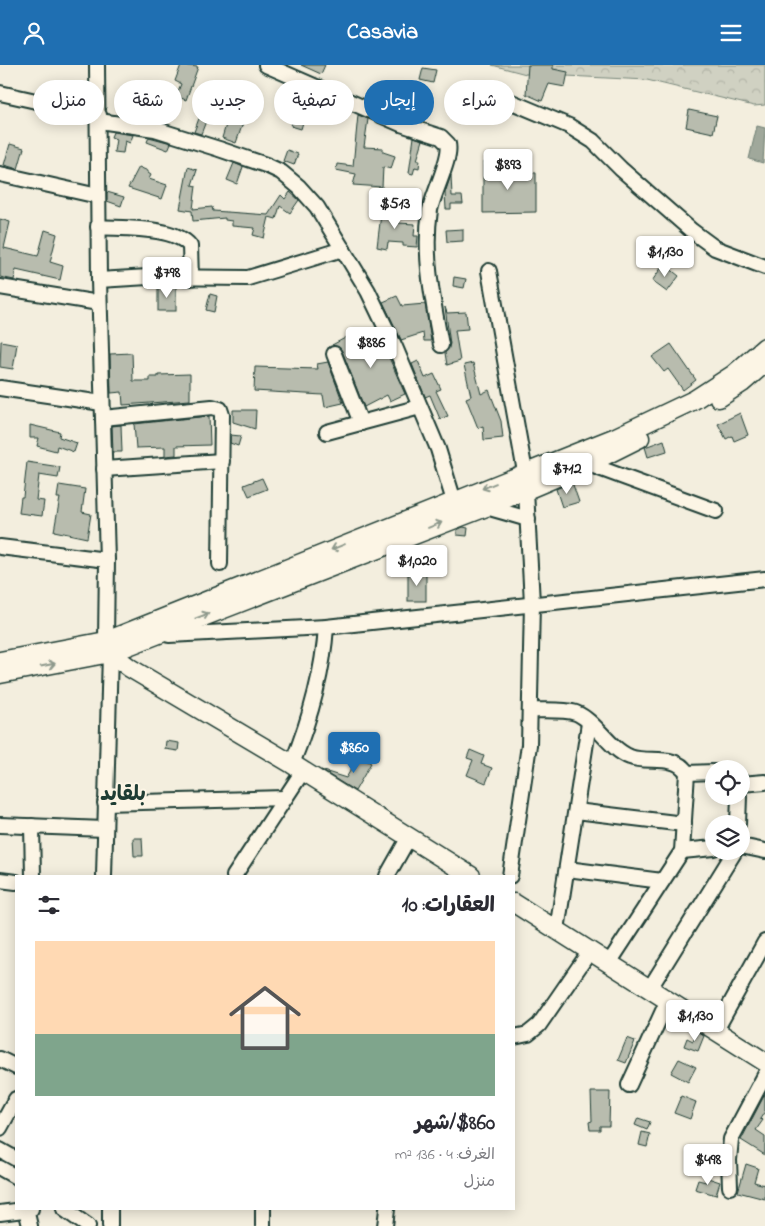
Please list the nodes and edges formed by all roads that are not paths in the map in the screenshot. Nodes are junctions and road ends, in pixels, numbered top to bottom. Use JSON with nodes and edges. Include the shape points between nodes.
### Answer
{"nodes":[{"id":1,"x":97,"y":65,"type":"edge"},
{"id":2,"x":266,"y":65,"type":"edge"},
{"id":3,"x":98,"y":80,"type":"edge"},
{"id":4,"x":0,"y":93,"type":"edge"},
{"id":5,"x":33,"y":101,"type":"edge"},
{"id":6,"x":515,"y":103,"type":"edge"},
{"id":7,"x":104,"y":119,"type":"edge"},
{"id":8,"x":99,"y":125,"type":"edge"},
{"id":9,"x":0,"y":175,"type":"edge"},
{"id":10,"x":98,"y":196,"type":"junction"},
{"id":11,"x":98,"y":227,"type":"junction"},
{"id":12,"x":344,"y":249,"type":"junction"},
{"id":13,"x":765,"y":267,"type":"edge"},
{"id":14,"x":489,"y":271,"type":"dead end"},
{"id":15,"x":191,"y":277,"type":"junction"},
{"id":16,"x":98,"y":280,"type":"junction"},
{"id":17,"x":0,"y":287,"type":"edge"},
{"id":18,"x":99,"y":303,"type":"junction"},
{"id":19,"x":441,"y":345,"type":"dead end"},
{"id":20,"x":765,"y":347,"type":"edge"},
{"id":21,"x":334,"y":354,"type":"dead end"},
{"id":22,"x":765,"y":363,"type":"edge"},
{"id":23,"x":0,"y":387,"type":"edge"},
{"id":24,"x":102,"y":403,"type":"junction"},
{"id":25,"x":420,"y":407,"type":"junction"},
{"id":26,"x":103,"y":418,"type":"junction"},
{"id":27,"x":361,"y":423,"type":"junction"},
{"id":28,"x":327,"y":432,"type":"dead end"},
{"id":29,"x":222,"y":461,"type":"junction"},
{"id":30,"x":588,"y":464,"type":"junction"},
{"id":31,"x":104,"y":469,"type":"junction"},
{"id":32,"x":526,"y":480,"type":"junction"},
{"id":33,"x":486,"y":507,"type":"junction"},
{"id":34,"x":456,"y":508,"type":"junction"},
{"id":35,"x":716,"y":511,"type":"dead end"},
{"id":36,"x":528,"y":519,"type":"junction"},
{"id":37,"x":0,"y":547,"type":"edge"},
{"id":38,"x":107,"y":560,"type":"junction"},
{"id":39,"x":220,"y":564,"type":"dead end"},
{"id":40,"x":765,"y":579,"type":"edge"},
{"id":41,"x":532,"y":603,"type":"junction"},
{"id":42,"x":326,"y":627,"type":"junction"},
{"id":43,"x":146,"y":632,"type":"junction"},
{"id":44,"x":108,"y":647,"type":"junction"},
{"id":45,"x":0,"y":661,"type":"edge"},
{"id":46,"x":0,"y":674,"type":"edge"},
{"id":47,"x":530,"y":710,"type":"junction"},
{"id":48,"x":589,"y":723,"type":"junction"},
{"id":49,"x":298,"y":767,"type":"junction"},
{"id":50,"x":705,"y":772,"type":"edge"},
{"id":51,"x":687,"y":773,"type":"junction"},
{"id":52,"x":765,"y":782,"type":"edge"},
{"id":53,"x":750,"y":783,"type":"edge"},
{"id":54,"x":285,"y":798,"type":"junction"},
{"id":55,"x":105,"y":803,"type":"junction"},
{"id":56,"x":576,"y":811,"type":"junction"},
{"id":57,"x":684,"y":824,"type":"junction"},
{"id":58,"x":0,"y":825,"type":"edge"},
{"id":59,"x":32,"y":826,"type":"junction"},
{"id":60,"x":105,"y":829,"type":"junction"},
{"id":61,"x":409,"y":837,"type":"junction"},
{"id":62,"x":750,"y":848,"type":"edge"},
{"id":63,"x":705,"y":849,"type":"edge"},
{"id":64,"x":682,"y":851,"type":"junction"},
{"id":65,"x":765,"y":851,"type":"edge"},
{"id":66,"x":729,"y":860,"type":"edge"},
{"id":67,"x":566,"y":869,"type":"junction"},
{"id":68,"x":33,"y":875,"type":"edge"},
{"id":69,"x":104,"y":875,"type":"edge"},
{"id":70,"x":235,"y":875,"type":"edge"},
{"id":71,"x":388,"y":875,"type":"edge"},
{"id":72,"x":469,"y":875,"type":"edge"},
{"id":73,"x":510,"y":875,"type":"edge"},
{"id":74,"x":0,"y":881,"type":"edge"},
{"id":75,"x":662,"y":881,"type":"junction"},
{"id":76,"x":15,"y":882,"type":"edge"},
{"id":77,"x":515,"y":904,"type":"edge"},
{"id":78,"x":557,"y":930,"type":"junction"},
{"id":79,"x":765,"y":943,"type":"edge"},
{"id":80,"x":590,"y":951,"type":"junction"},
{"id":81,"x":609,"y":963,"type":"junction"},
{"id":82,"x":650,"y":988,"type":"junction"},
{"id":83,"x":668,"y":1000,"type":"junction"},
{"id":84,"x":716,"y":1030,"type":"junction"},
{"id":85,"x":515,"y":1037,"type":"edge"},
{"id":86,"x":0,"y":1059,"type":"edge"},
{"id":87,"x":765,"y":1062,"type":"edge"},
{"id":88,"x":15,"y":1066,"type":"edge"},
{"id":89,"x":765,"y":1075,"type":"edge"},
{"id":90,"x":629,"y":1085,"type":"dead end"},
{"id":91,"x":15,"y":1101,"type":"edge"},
{"id":92,"x":0,"y":1129,"type":"edge"},
{"id":93,"x":0,"y":1150,"type":"edge"},
{"id":94,"x":15,"y":1158,"type":"edge"},
{"id":95,"x":0,"y":1167,"type":"edge"},
{"id":96,"x":15,"y":1176,"type":"edge"},
{"id":97,"x":730,"y":1187,"type":"dead end"},
{"id":98,"x":20,"y":1210,"type":"edge"},
{"id":99,"x":26,"y":1210,"type":"edge"},
{"id":100,"x":65,"y":1210,"type":"edge"},
{"id":101,"x":110,"y":1210,"type":"edge"},
{"id":102,"x":263,"y":1210,"type":"edge"},
{"id":103,"x":387,"y":1210,"type":"edge"},
{"id":104,"x":0,"y":1213,"type":"edge"},
{"id":105,"x":30,"y":1226,"type":"edge"},
{"id":106,"x":88,"y":1226,"type":"edge"},
{"id":107,"x":110,"y":1226,"type":"edge"},
{"id":108,"x":263,"y":1226,"type":"edge"},
{"id":109,"x":385,"y":1226,"type":"edge"}],
"edges":[{"from":1,"to":3,"type":"street"},
{"from":2,"to":19,"type":"street","via":[[402,124],[441,137],[448,143],[448,154],[434,192],[428,231],[430,286]]},
{"from":4,"to":5,"type":"street"},
{"from":6,"to":13,"type":"street","via":[[569,126],[593,141],[621,169],[715,248]]},
{"from":7,"to":12,"type":"street","via":[[155,129],[281,172],[317,207]]},
{"from":8,"to":10,"type":"street"},
{"from":9,"to":10,"type":"street"},
{"from":10,"to":11,"type":"street"},
{"from":11,"to":15,"type":"street","via":[[179,237],[190,247]]},
{"from":11,"to":16,"type":"street"},
{"from":12,"to":15,"type":"street","via":[[248,278]]},
{"from":12,"to":25,"type":"street","via":[[395,347]]},
{"from":14,"to":32,"type":"street"},
{"from":15,"to":16,"type":"street"},
{"from":16,"to":18,"type":"street"},
{"from":17,"to":18,"type":"street"},
{"from":18,"to":24,"type":"street"},
{"from":20,"to":32,"type":"main road","via":[[694,400]]},
{"from":21,"to":27,"type":"street"},
{"from":22,"to":30,"type":"main road","via":[[742,383],[702,408]]},
{"from":23,"to":24,"type":"street"},
{"from":24,"to":26,"type":"street"},
{"from":25,"to":27,"type":"street"},
{"from":25,"to":34,"type":"street","via":[[438,449]]},
{"from":26,"to":29,"type":"street","via":[[220,409]]},
{"from":26,"to":31,"type":"street"},
{"from":27,"to":28,"type":"street"},
{"from":29,"to":31,"type":"street"},
{"from":29,"to":39,"type":"street"},
{"from":30,"to":32,"type":"main road"},
{"from":30,"to":35,"type":"street"},
{"from":31,"to":38,"type":"street"},
{"from":32,"to":33,"type":"main road"},
{"from":32,"to":34,"type":"main road","one_way":true},
{"from":32,"to":36,"type":"street"},
{"from":33,"to":34,"type":"main road"},
{"from":33,"to":36,"type":"street"},
{"from":34,"to":43,"type":"main road"},
{"from":36,"to":41,"type":"street"},
{"from":37,"to":38,"type":"street"},
{"from":38,"to":44,"type":"street"},
{"from":40,"to":41,"type":"street"},
{"from":41,"to":42,"type":"street"},
{"from":41,"to":47,"type":"street"},
{"from":42,"to":43,"type":"street"},
{"from":42,"to":49,"type":"street","via":[[316,691]]},
{"from":43,"to":44,"type":"main road"},
{"from":44,"to":45,"type":"main road"},
{"from":46,"to":44,"type":"main road","one_way":true},
{"from":44,"to":49,"type":"main road","via":[[130,668]]},
{"from":44,"to":55,"type":"street"},
{"from":47,"to":48,"type":"street","via":[[576,713]]},
{"from":47,"to":73,"type":"street","via":[[529,745]]},
{"from":48,"to":51,"type":"street","via":[[625,754],[638,759],[671,761]]},
{"from":48,"to":56,"type":"street"},
{"from":49,"to":54,"type":"street"},
{"from":49,"to":61,"type":"main road"},
{"from":50,"to":51,"type":"street"},
{"from":51,"to":57,"type":"street"},
{"from":52,"to":53,"type":"street"},
{"from":54,"to":55,"type":"street"},
{"from":54,"to":70,"type":"street"},
{"from":55,"to":60,"type":"street"},
{"from":56,"to":57,"type":"street"},
{"from":56,"to":67,"type":"street"},
{"from":57,"to":64,"type":"street"},
{"from":58,"to":59,"type":"street"},
{"from":59,"to":60,"type":"street"},
{"from":59,"to":68,"type":"street"},
{"from":60,"to":69,"type":"street"},
{"from":61,"to":71,"type":"street"},
{"from":61,"to":72,"type":"main road"},
{"from":62,"to":65,"type":"street"},
{"from":63,"to":64,"type":"street"},
{"from":64,"to":75,"type":"street"},
{"from":66,"to":82,"type":"street"},
{"from":67,"to":75,"type":"street"},
{"from":67,"to":78,"type":"street"},
{"from":74,"to":76,"type":"street"},
{"from":75,"to":81,"type":"street"},
{"from":77,"to":78,"type":"main road"},
{"from":78,"to":80,"type":"main road"},
{"from":79,"to":84,"type":"street"},
{"from":80,"to":81,"type":"main road"},
{"from":80,"to":85,"type":"street","via":[[539,1025],[528,1034]]},
{"from":81,"to":82,"type":"main road"},
{"from":82,"to":83,"type":"main road"},
{"from":83,"to":84,"type":"main road"},
{"from":83,"to":90,"type":"street"},
{"from":84,"to":87,"type":"main road"},
{"from":86,"to":88,"type":"street"},
{"from":89,"to":97,"type":"street","via":[[731,1139]]},
{"from":91,"to":92,"type":"street"},
{"from":93,"to":94,"type":"street"},
{"from":95,"to":96,"type":"street"},
{"from":98,"to":104,"type":"street"},
{"from":99,"to":105,"type":"street"},
{"from":100,"to":106,"type":"street"},
{"from":101,"to":107,"type":"street"},
{"from":102,"to":108,"type":"street"},
{"from":103,"to":109,"type":"street"}]}
